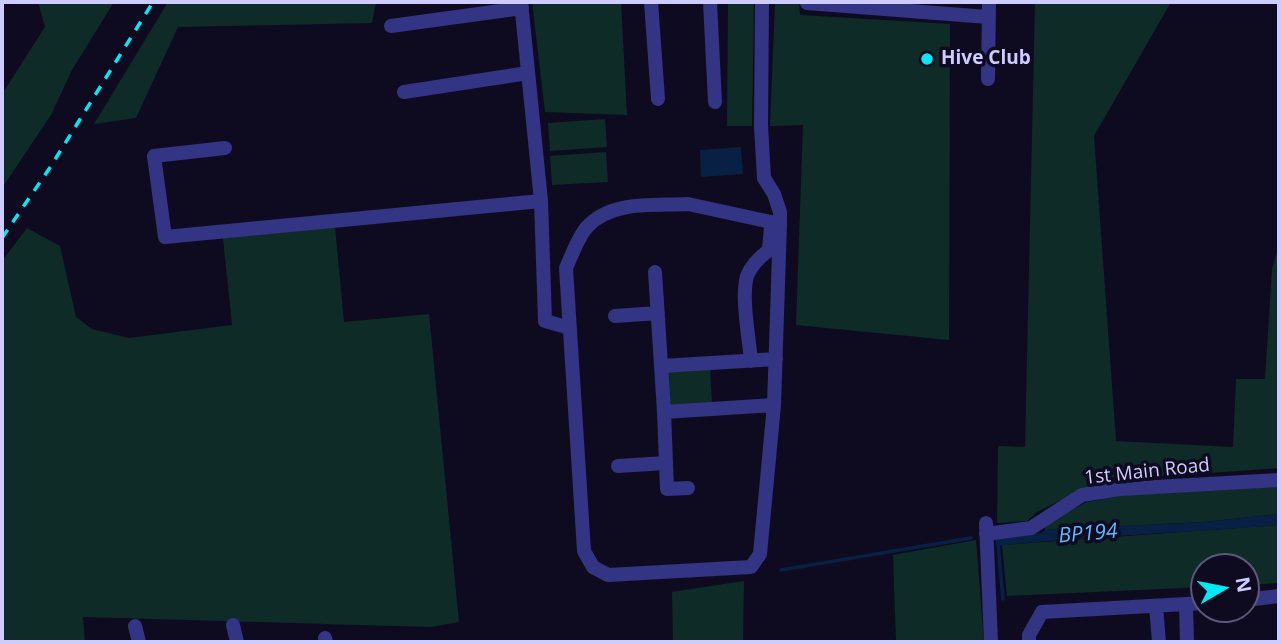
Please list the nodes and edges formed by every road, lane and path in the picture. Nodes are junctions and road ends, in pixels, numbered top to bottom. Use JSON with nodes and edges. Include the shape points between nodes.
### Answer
{"nodes":[{"id":1,"x":652,"y":2,"type":"edge"},
{"id":2,"x":710,"y":2,"type":"edge"},
{"id":3,"x":762,"y":2,"type":"edge"},
{"id":4,"x":989,"y":2,"type":"edge"},
{"id":5,"x":807,"y":3,"type":"edge"},
{"id":6,"x":522,"y":5,"type":"edge"},
{"id":7,"x":988,"y":17,"type":"junction"},
{"id":8,"x":391,"y":26,"type":"dead end"},
{"id":9,"x":528,"y":73,"type":"junction"},
{"id":10,"x":988,"y":79,"type":"dead end"},
{"id":11,"x":404,"y":92,"type":"dead end"},
{"id":12,"x":658,"y":99,"type":"dead end"},
{"id":13,"x":715,"y":102,"type":"dead end"},
{"id":14,"x":225,"y":148,"type":"dead end"},
{"id":15,"x":541,"y":201,"type":"junction"},
{"id":16,"x":776,"y":223,"type":"junction"},
{"id":17,"x":655,"y":272,"type":"dead end"},
{"id":18,"x":658,"y":313,"type":"junction"},
{"id":19,"x":615,"y":316,"type":"dead end"},
{"id":20,"x":570,"y":328,"type":"junction"},
{"id":21,"x":776,"y":359,"type":"junction"},
{"id":22,"x":751,"y":361,"type":"junction"},
{"id":23,"x":662,"y":366,"type":"junction"},
{"id":24,"x":775,"y":405,"type":"junction"},
{"id":25,"x":664,"y":412,"type":"junction"},
{"id":26,"x":666,"y":463,"type":"junction"},
{"id":27,"x":618,"y":466,"type":"dead end"},
{"id":28,"x":1279,"y":480,"type":"edge"},
{"id":29,"x":688,"y":488,"type":"dead end"},
{"id":30,"x":1279,"y":596,"type":"edge"},
{"id":31,"x":1260,"y":598,"type":"edge"},
{"id":32,"x":1186,"y":605,"type":"junction"},
{"id":33,"x":1190,"y":605,"type":"edge"},
{"id":34,"x":1156,"y":606,"type":"junction"},
{"id":35,"x":233,"y":625,"type":"dead end"},
{"id":36,"x":135,"y":626,"type":"dead end"},
{"id":37,"x":139,"y":642,"type":"edge"},
{"id":38,"x":237,"y":642,"type":"edge"},
{"id":39,"x":991,"y":642,"type":"edge"},
{"id":40,"x":1029,"y":642,"type":"edge"},
{"id":41,"x":1159,"y":642,"type":"edge"},
{"id":42,"x":1187,"y":642,"type":"edge"}],
"edges":[{"from":1,"to":12,"type":"street"},
{"from":2,"to":13,"type":"street"},
{"from":3,"to":16,"type":"street","via":[[764,178],[780,212]]},
{"from":4,"to":7,"type":"street"},
{"from":5,"to":7,"type":"street"},
{"from":6,"to":8,"type":"street"},
{"from":6,"to":9,"type":"street"},
{"from":7,"to":10,"type":"street"},
{"from":9,"to":11,"type":"street"},
{"from":9,"to":15,"type":"street"},
{"from":14,"to":15,"type":"street","via":[[154,156],[165,237]]},
{"from":15,"to":20,"type":"street","via":[[545,321]]},
{"from":16,"to":20,"type":"street","via":[[688,204],[608,211],[586,228],[566,268]]},
{"from":16,"to":21,"type":"street"},
{"from":16,"to":22,"type":"street","via":[[769,250],[748,273],[745,288]]},
{"from":17,"to":18,"type":"street"},
{"from":18,"to":19,"type":"street"},
{"from":18,"to":23,"type":"street"},
{"from":20,"to":24,"type":"street","via":[[584,551],[602,573],[751,567],[760,554]]},
{"from":21,"to":22,"type":"street"},
{"from":21,"to":24,"type":"street"},
{"from":22,"to":23,"type":"street"},
{"from":23,"to":25,"type":"street"},
{"from":24,"to":25,"type":"street"},
{"from":25,"to":26,"type":"street"},
{"from":26,"to":27,"type":"street"},
{"from":26,"to":29,"type":"street","via":[[667,489]]},
{"from":28,"to":39,"type":"street","name":"1st Main Road","via":[[1082,495],[1031,528],[986,535]]},
{"from":30,"to":31,"type":"street"},
{"from":32,"to":33,"type":"street"},
{"from":32,"to":34,"type":"street"},
{"from":32,"to":42,"type":"street"},
{"from":34,"to":40,"type":"street","via":[[1042,612]]},
{"from":34,"to":41,"type":"street"},
{"from":35,"to":38,"type":"street"},
{"from":36,"to":37,"type":"street"}]}
